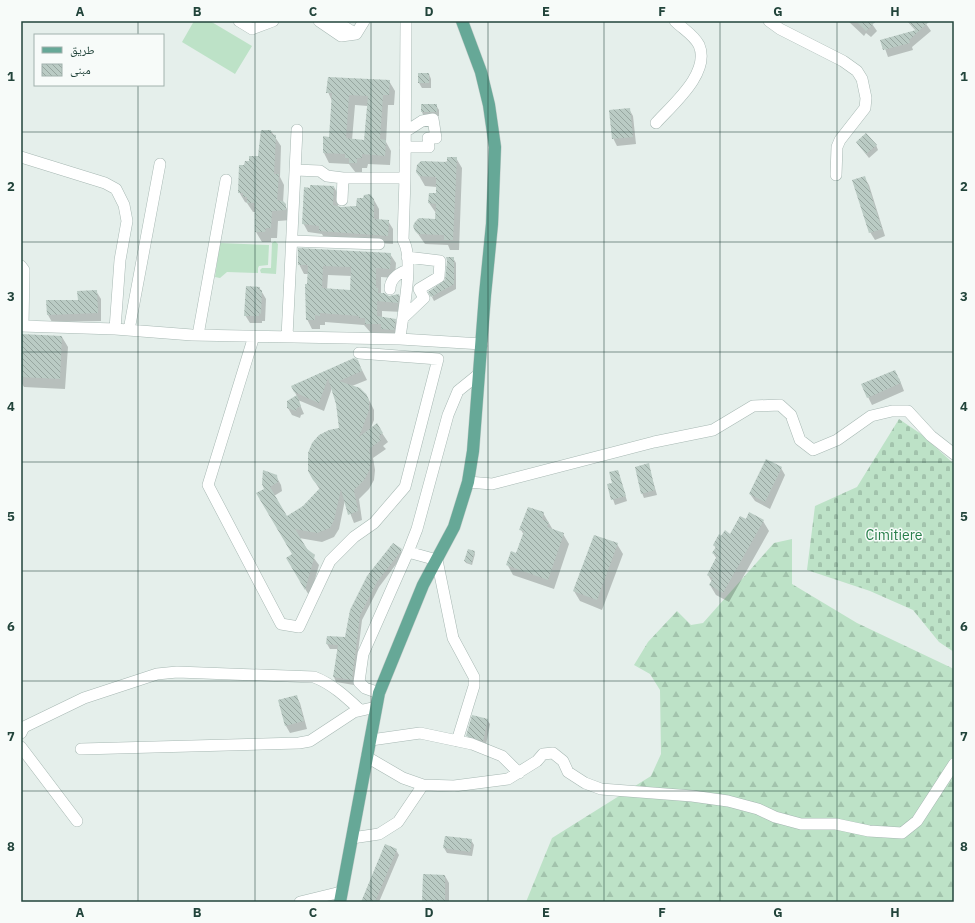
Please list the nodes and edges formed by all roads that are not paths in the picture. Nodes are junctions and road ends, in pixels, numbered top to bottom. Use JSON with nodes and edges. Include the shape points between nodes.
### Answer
{"nodes":[{"id":1,"x":239,"y":21,"type":"edge"},
{"id":2,"x":273,"y":21,"type":"edge"},
{"id":3,"x":319,"y":21,"type":"edge"},
{"id":4,"x":336,"y":21,"type":"edge"},
{"id":5,"x":364,"y":21,"type":"edge"},
{"id":6,"x":406,"y":21,"type":"edge"},
{"id":7,"x":462,"y":21,"type":"edge"},
{"id":8,"x":675,"y":21,"type":"edge"},
{"id":9,"x":769,"y":21,"type":"edge"},
{"id":10,"x":356,"y":34,"type":"junction"},
{"id":11,"x":656,"y":123,"type":"dead end"},
{"id":12,"x":297,"y":130,"type":"dead end"},
{"id":13,"x":405,"y":132,"type":"junction"},
{"id":14,"x":406,"y":147,"type":"junction"},
{"id":15,"x":21,"y":157,"type":"edge"},
{"id":16,"x":160,"y":164,"type":"dead end"},
{"id":17,"x":295,"y":170,"type":"junction"},
{"id":18,"x":836,"y":174,"type":"dead end"},
{"id":19,"x":343,"y":178,"type":"junction"},
{"id":20,"x":402,"y":178,"type":"junction"},
{"id":21,"x":226,"y":180,"type":"dead end"},
{"id":22,"x":342,"y":200,"type":"dead end"},
{"id":23,"x":292,"y":241,"type":"junction"},
{"id":24,"x":379,"y":244,"type":"dead end"},
{"id":25,"x":407,"y":257,"type":"junction"},
{"id":26,"x":21,"y":266,"type":"edge"},
{"id":27,"x":407,"y":270,"type":"junction"},
{"id":28,"x":390,"y":289,"type":"dead end"},
{"id":29,"x":402,"y":318,"type":"junction"},
{"id":30,"x":22,"y":326,"type":"edge"},
{"id":31,"x":115,"y":329,"type":"junction"},
{"id":32,"x":129,"y":330,"type":"junction"},
{"id":33,"x":198,"y":335,"type":"junction"},
{"id":34,"x":254,"y":336,"type":"junction"},
{"id":35,"x":287,"y":337,"type":"junction"},
{"id":36,"x":400,"y":339,"type":"junction"},
{"id":37,"x":482,"y":344,"type":"junction"},
{"id":38,"x":359,"y":353,"type":"dead end"},
{"id":39,"x":479,"y":374,"type":"junction"},
{"id":40,"x":954,"y":454,"type":"edge"},
{"id":41,"x":468,"y":482,"type":"junction"},
{"id":42,"x":408,"y":552,"type":"junction"},
{"id":43,"x":437,"y":560,"type":"junction"},
{"id":44,"x":379,"y":693,"type":"junction"},
{"id":45,"x":376,"y":707,"type":"junction"},
{"id":46,"x":360,"y":710,"type":"junction"},
{"id":47,"x":21,"y":733,"type":"edge"},
{"id":48,"x":371,"y":740,"type":"junction"},
{"id":49,"x":457,"y":741,"type":"junction"},
{"id":50,"x":21,"y":747,"type":"edge"},
{"id":51,"x":81,"y":749,"type":"dead end"},
{"id":52,"x":367,"y":757,"type":"junction"},
{"id":53,"x":954,"y":764,"type":"edge"},
{"id":54,"x":519,"y":773,"type":"junction"},
{"id":55,"x":423,"y":785,"type":"junction"},
{"id":56,"x":78,"y":821,"type":"dead end"},
{"id":57,"x":352,"y":838,"type":"junction"},
{"id":58,"x":339,"y":899,"type":"edge"},
{"id":59,"x":300,"y":902,"type":"edge"}],
"edges":[{"from":1,"to":2,"type":"street","via":[[252,29]]},
{"from":3,"to":10,"type":"street","via":[[341,36]]},
{"from":4,"to":10,"type":"street"},
{"from":5,"to":10,"type":"street"},
{"from":6,"to":13,"type":"street"},
{"from":7,"to":37,"type":"main road","via":[[489,105],[495,147],[492,224]]},
{"from":8,"to":11,"type":"street","via":[[694,37],[700,46],[699,70],[694,81]]},
{"from":9,"to":18,"type":"street","via":[[843,61],[857,71],[862,79],[866,98],[865,108],[840,140],[837,148]]},
{"from":12,"to":17,"type":"street"},
{"from":13,"to":14,"type":"street"},
{"from":13,"to":14,"type":"street","via":[[422,121],[433,119],[436,138],[428,138],[429,147]]},
{"from":14,"to":20,"type":"street"},
{"from":15,"to":31,"type":"street","via":[[105,183],[116,189],[119,194],[127,221],[120,260]]},
{"from":16,"to":32,"type":"street"},
{"from":17,"to":19,"type":"street","via":[[320,171],[327,176]]},
{"from":17,"to":23,"type":"street"},
{"from":19,"to":20,"type":"street"},
{"from":19,"to":22,"type":"street"},
{"from":20,"to":25,"type":"street","via":[[403,240]]},
{"from":21,"to":33,"type":"street"},
{"from":23,"to":24,"type":"street"},
{"from":23,"to":35,"type":"street"},
{"from":25,"to":27,"type":"street"},
{"from":25,"to":29,"type":"street","via":[[440,261],[439,277],[419,290],[424,298]]},
{"from":26,"to":30,"type":"street","via":[[24,270]]},
{"from":27,"to":28,"type":"street","via":[[393,278]]},
{"from":27,"to":29,"type":"street"},
{"from":29,"to":36,"type":"street"},
{"from":30,"to":31,"type":"street"},
{"from":31,"to":32,"type":"street"},
{"from":32,"to":33,"type":"street"},
{"from":33,"to":34,"type":"street"},
{"from":34,"to":35,"type":"street"},
{"from":34,"to":38,"type":"street","via":[[208,485],[281,624],[299,627],[330,560],[354,537],[374,523],[406,487],[438,359]]},
{"from":35,"to":36,"type":"street"},
{"from":36,"to":37,"type":"street"},
{"from":37,"to":39,"type":"main road"},
{"from":39,"to":41,"type":"main road","via":[[475,436]]},
{"from":39,"to":42,"type":"street","via":[[458,391],[448,415],[417,529]]},
{"from":40,"to":41,"type":"street","via":[[931,436],[908,410],[871,416],[837,440],[813,450],[800,440],[791,416],[780,405],[753,406],[713,430],[654,442],[492,484]]},
{"from":41,"to":43,"type":"main road","via":[[454,527]]},
{"from":42,"to":43,"type":"street"},
{"from":42,"to":44,"type":"street","via":[[363,654],[359,682],[365,688]]},
{"from":43,"to":44,"type":"main road","via":[[415,605]]},
{"from":43,"to":49,"type":"street","via":[[453,638],[474,677],[474,686]]},
{"from":44,"to":45,"type":"main road"},
{"from":45,"to":46,"type":"street"},
{"from":45,"to":48,"type":"main road"},
{"from":46,"to":47,"type":"street","via":[[341,693],[314,677],[177,672],[158,674],[84,698],[24,727]]},
{"from":46,"to":51,"type":"street","via":[[310,741],[299,743]]},
{"from":48,"to":49,"type":"street","via":[[420,732]]},
{"from":48,"to":52,"type":"main road"},
{"from":49,"to":54,"type":"street","via":[[502,756]]},
{"from":50,"to":56,"type":"street"},
{"from":52,"to":55,"type":"street","via":[[403,778]]},
{"from":52,"to":57,"type":"main road"},
{"from":53,"to":54,"type":"street","via":[[917,821],[902,833],[869,831],[836,824],[801,824],[758,809],[713,799],[601,789],[568,772],[553,752],[543,754]]},
{"from":54,"to":55,"type":"street","via":[[508,779],[480,784]]},
{"from":55,"to":57,"type":"street","via":[[398,822],[379,834]]},
{"from":57,"to":58,"type":"main road"},
{"from":58,"to":59,"type":"street"}]}
